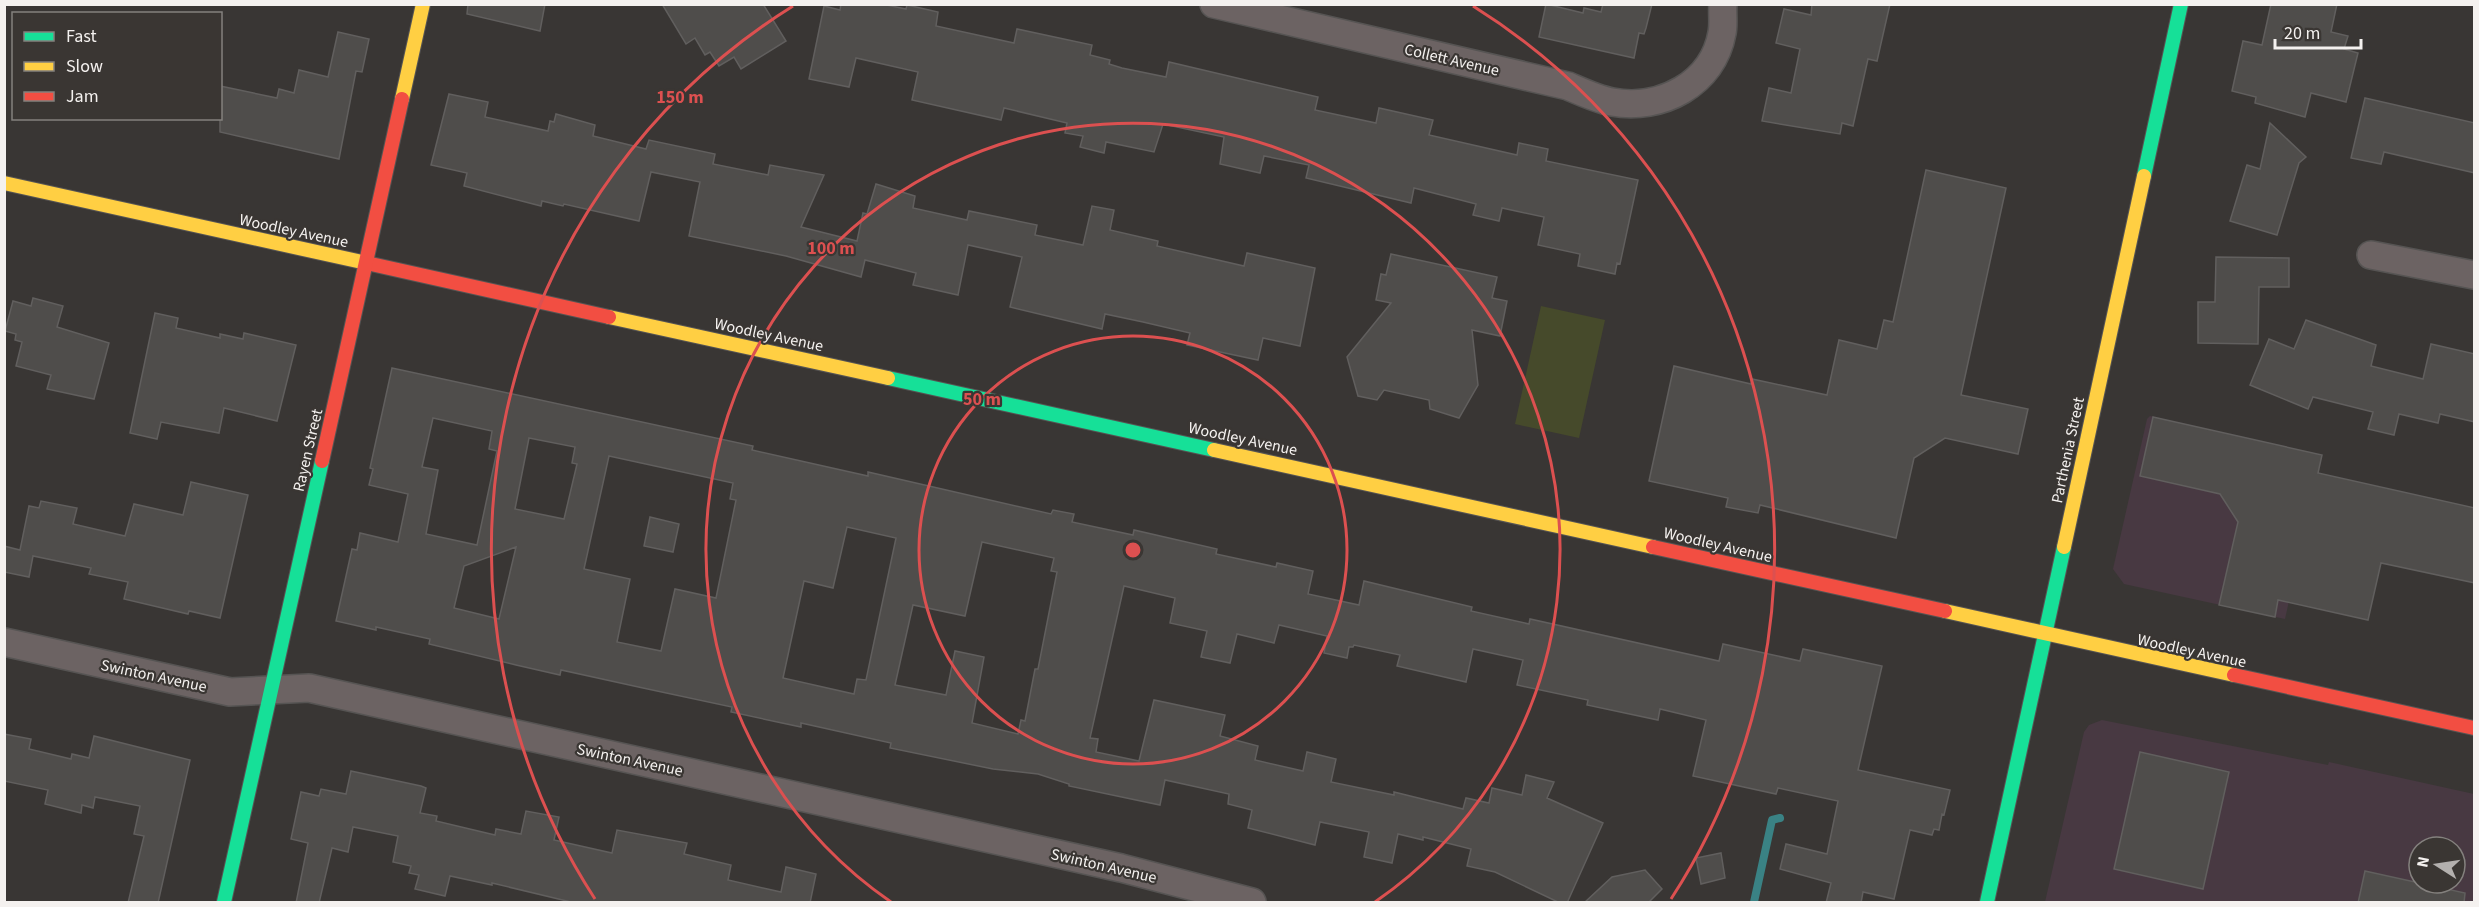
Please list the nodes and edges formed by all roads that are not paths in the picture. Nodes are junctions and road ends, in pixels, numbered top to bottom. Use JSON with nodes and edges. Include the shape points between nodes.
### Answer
{"nodes":[{"id":1,"x":423,"y":4,"type":"edge"},
{"id":2,"x":1214,"y":4,"type":"edge"},
{"id":3,"x":1723,"y":4,"type":"edge"},
{"id":4,"x":2181,"y":4,"type":"edge"},
{"id":5,"x":1301,"y":14,"type":"edge"},
{"id":6,"x":4,"y":183,"type":"edge"},
{"id":7,"x":2371,"y":255,"type":"dead end"},
{"id":8,"x":365,"y":263,"type":"junction"},
{"id":9,"x":2475,"y":275,"type":"edge"},
{"id":10,"x":2044,"y":635,"type":"junction"},
{"id":11,"x":4,"y":642,"type":"edge"},
{"id":12,"x":273,"y":690,"type":"junction"},
{"id":13,"x":2475,"y":728,"type":"edge"},
{"id":14,"x":224,"y":903,"type":"edge"},
{"id":15,"x":1252,"y":903,"type":"edge"},
{"id":16,"x":1987,"y":903,"type":"edge"}],
"edges":[{"from":1,"to":8,"type":"main road","name":"Rayen Street"},
{"from":2,"to":5,"type":"street","name":"Collett Avenue"},
{"from":3,"to":5,"type":"street","name":"Collett Avenue","via":[[1722,32],[1704,71],[1687,89],[1641,103],[1613,102],[1568,86]]},
{"from":4,"to":10,"type":"main road","name":"Parthenia Street"},
{"from":6,"to":8,"type":"main road","name":"Woodley Avenue"},
{"from":7,"to":9,"type":"street"},
{"from":8,"to":10,"type":"main road","name":"Woodley Avenue"},
{"from":8,"to":12,"type":"main road","name":"Rayen Street"},
{"from":10,"to":13,"type":"main road","name":"Woodley Avenue"},
{"from":10,"to":16,"type":"main road","name":"Parthenia Street"},
{"from":11,"to":12,"type":"street","name":"Swinton Avenue","via":[[230,692]]},
{"from":12,"to":14,"type":"main road","name":"Rayen Street"},
{"from":12,"to":15,"type":"street","name":"Swinton Avenue","via":[[309,688],[1122,868]]}]}
